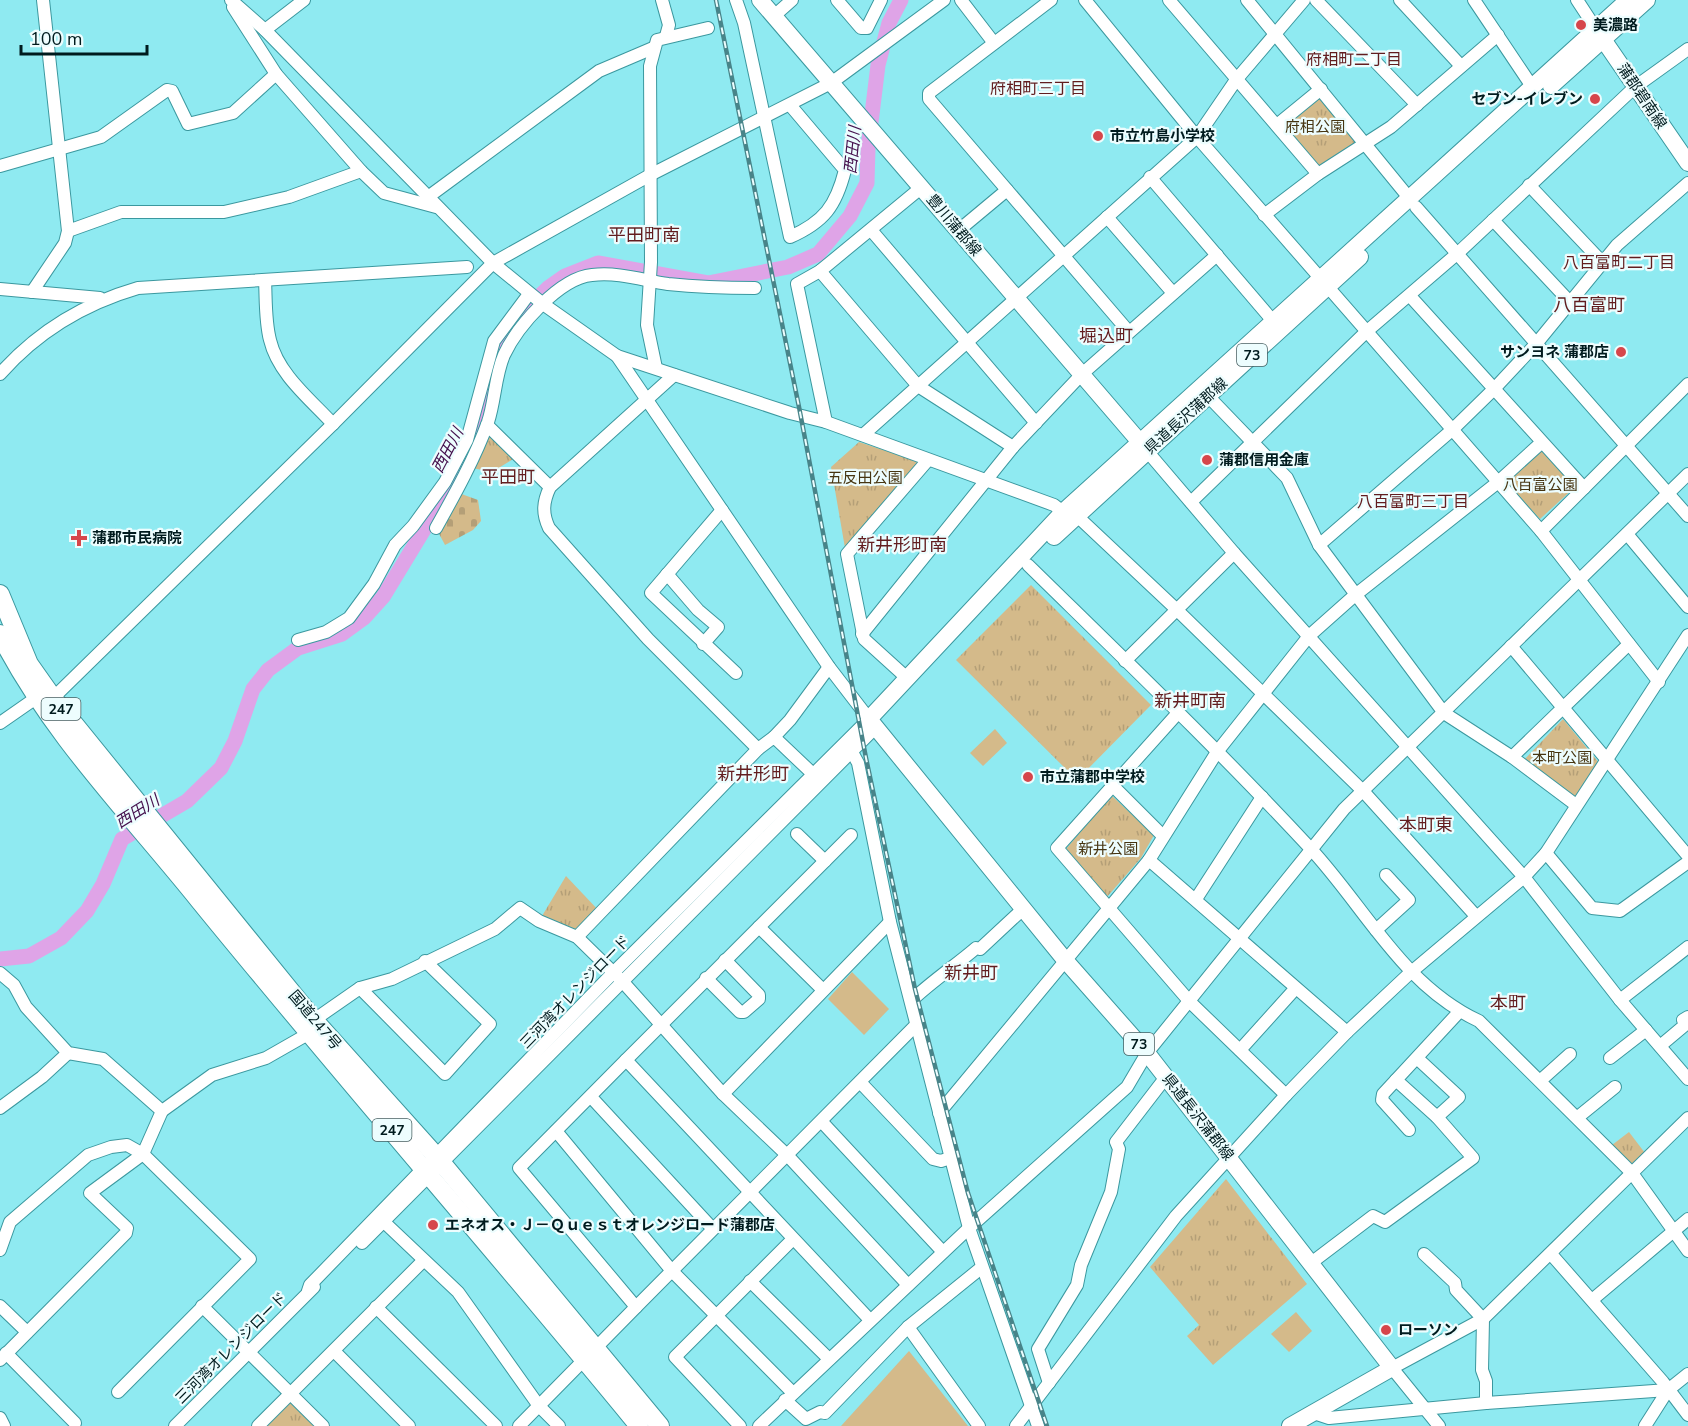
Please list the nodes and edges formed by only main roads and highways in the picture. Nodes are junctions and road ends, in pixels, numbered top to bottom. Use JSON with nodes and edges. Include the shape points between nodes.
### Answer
{"nodes":[{"id":1,"x":760,"y":0,"type":"edge"},
{"id":2,"x":1628,"y":0,"type":"edge"},
{"id":3,"x":1647,"y":0,"type":"edge"},
{"id":4,"x":1600,"y":34,"type":"junction"},
{"id":5,"x":1688,"y":163,"type":"edge"},
{"id":6,"x":1413,"y":203,"type":"junction"},
{"id":7,"x":1323,"y":282,"type":"junction"},
{"id":8,"x":1143,"y":446,"type":"junction"},
{"id":9,"x":1070,"y":513,"type":"junction"},
{"id":10,"x":0,"y":594,"type":"edge"},
{"id":11,"x":0,"y":634,"type":"edge"},
{"id":12,"x":44,"y":701,"type":"junction"},
{"id":13,"x":872,"y":723,"type":"junction"},
{"id":14,"x":591,"y":1355,"type":"junction"},
{"id":15,"x":639,"y":1426,"type":"edge"},
{"id":16,"x":660,"y":1426,"type":"edge"},
{"id":17,"x":1290,"y":1426,"type":"edge"}],
"edges":[{"from":1,"to":8,"type":"main road","name":"豊川蒲郡線"},
{"from":2,"to":4,"type":"main road","name":"県道長沢蒲郡線","number":"73"},
{"from":3,"to":4,"type":"main road","name":"県道長沢蒲郡線","number":"73"},
{"from":4,"to":5,"type":"main road","name":"蒲郡碧南線"},
{"from":4,"to":6,"type":"main road","name":"県道長沢蒲郡線","number":"73"},
{"from":4,"to":6,"type":"main road","name":"県道長沢蒲郡線","number":"73","via":[[1533,88]]},
{"from":6,"to":7,"type":"main road","name":"県道長沢蒲郡線","number":"73"},
{"from":7,"to":8,"type":"main road","name":"県道長沢蒲郡線","number":"73","via":[[1273,321]]},
{"from":7,"to":8,"type":"main road","name":"県道長沢蒲郡線","number":"73","via":[[1208,396]]},
{"from":8,"to":9,"type":"main road","name":"県道長沢蒲郡線","number":"73"},
{"from":9,"to":13,"type":"main road","name":"県道長沢蒲郡線","number":"73","via":[[1028,565]]},
{"from":9,"to":13,"type":"main road","name":"県道長沢蒲郡線","number":"73","via":[[907,678]]},
{"from":10,"to":12,"type":"highway","name":"国道247号","number":"247"},
{"from":11,"to":12,"type":"highway","name":"国道247号","number":"247"},
{"from":12,"to":14,"type":"highway","name":"国道247号","number":"247","via":[[311,1027],[434,1166]]},
{"from":13,"to":17,"type":"main road","name":"県道長沢蒲郡線","number":"73","via":[[1065,960],[1147,1053],[1392,1368]]},
{"from":14,"to":15,"type":"highway","name":"国道247号","number":"247"},
{"from":14,"to":16,"type":"highway","name":"国道247号","number":"247"}]}
